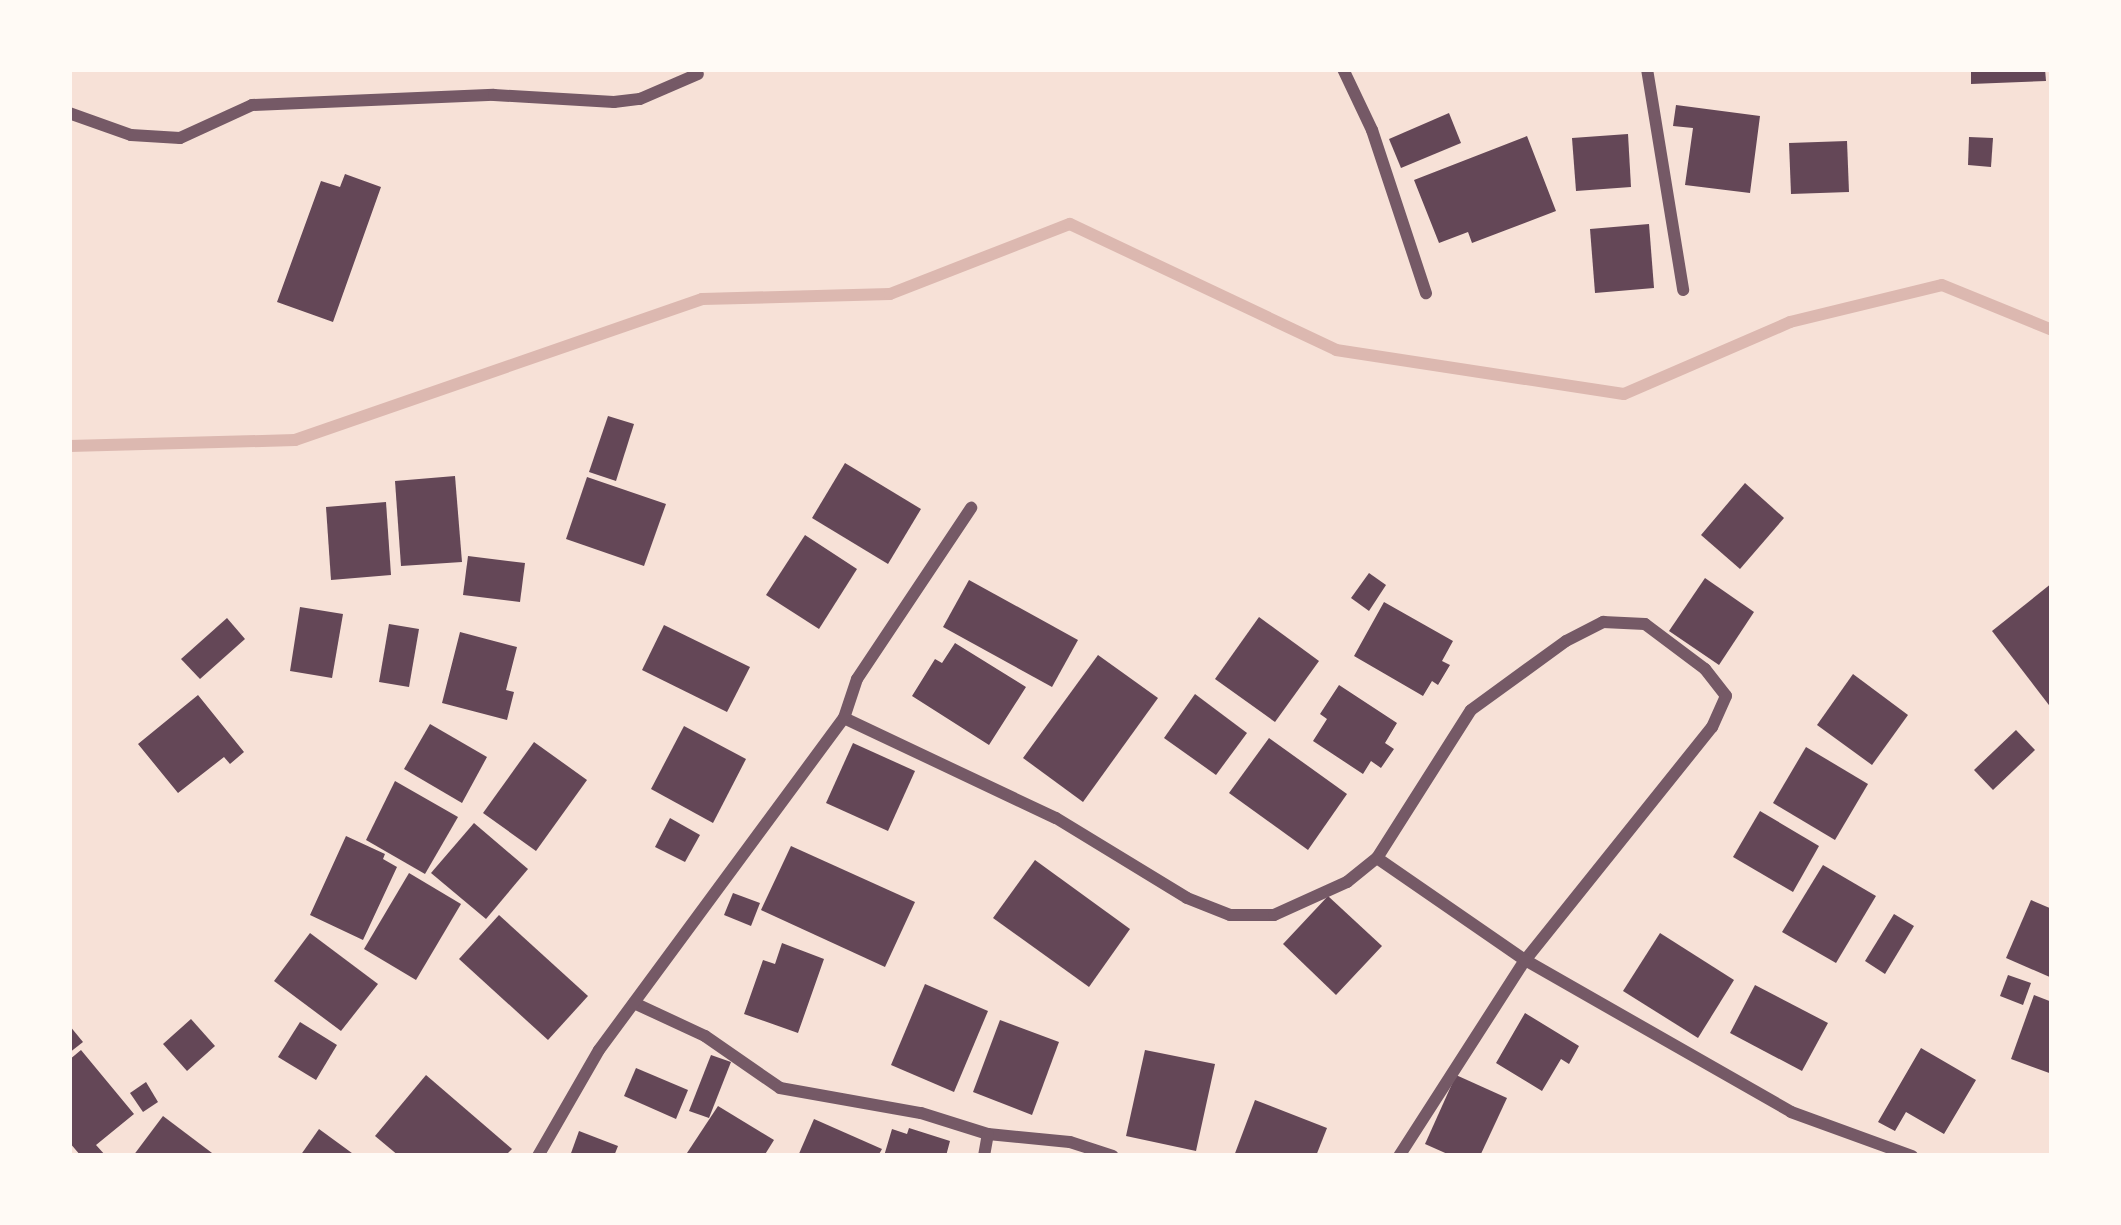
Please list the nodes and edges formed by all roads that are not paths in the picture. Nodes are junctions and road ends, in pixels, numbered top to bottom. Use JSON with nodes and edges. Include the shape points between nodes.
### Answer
{"nodes":[{"id":1,"x":1342,"y":69,"type":"edge"},
{"id":2,"x":1647,"y":69,"type":"edge"},
{"id":3,"x":698,"y":74,"type":"dead end"},
{"id":4,"x":69,"y":113,"type":"edge"},
{"id":5,"x":1683,"y":290,"type":"dead end"},
{"id":6,"x":1426,"y":293,"type":"dead end"},
{"id":7,"x":971,"y":508,"type":"dead end"},
{"id":8,"x":844,"y":718,"type":"junction"},
{"id":9,"x":1377,"y":858,"type":"junction"},
{"id":10,"x":1525,"y":959,"type":"junction"},
{"id":11,"x":634,"y":1003,"type":"junction"},
{"id":12,"x":988,"y":1134,"type":"junction"},
{"id":13,"x":538,"y":1156,"type":"edge"},
{"id":14,"x":984,"y":1156,"type":"edge"},
{"id":15,"x":1113,"y":1156,"type":"edge"},
{"id":16,"x":1399,"y":1156,"type":"edge"},
{"id":17,"x":1912,"y":1156,"type":"edge"}],
"edges":[{"from":1,"to":6,"type":"street","via":[[1372,130]]},
{"from":2,"to":5,"type":"street"},
{"from":3,"to":4,"type":"street","via":[[614,102],[494,94],[252,105],[180,138],[131,135]]},
{"from":7,"to":8,"type":"street","via":[[857,679]]},
{"from":8,"to":9,"type":"street","via":[[1056,818],[1187,898],[1230,915],[1274,915],[1308,903]]},
{"from":8,"to":11,"type":"street"},
{"from":9,"to":10,"type":"street"},
{"from":9,"to":10,"type":"street","via":[[1471,710],[1603,622],[1645,625],[1705,669],[1726,696],[1712,727]]},
{"from":10,"to":16,"type":"street"},
{"from":10,"to":17,"type":"street","via":[[1791,1112]]},
{"from":11,"to":12,"type":"street","via":[[705,1036],[780,1088],[900,1108]]},
{"from":11,"to":13,"type":"street"},
{"from":12,"to":14,"type":"street"},
{"from":12,"to":15,"type":"street","via":[[1070,1142]]}]}
